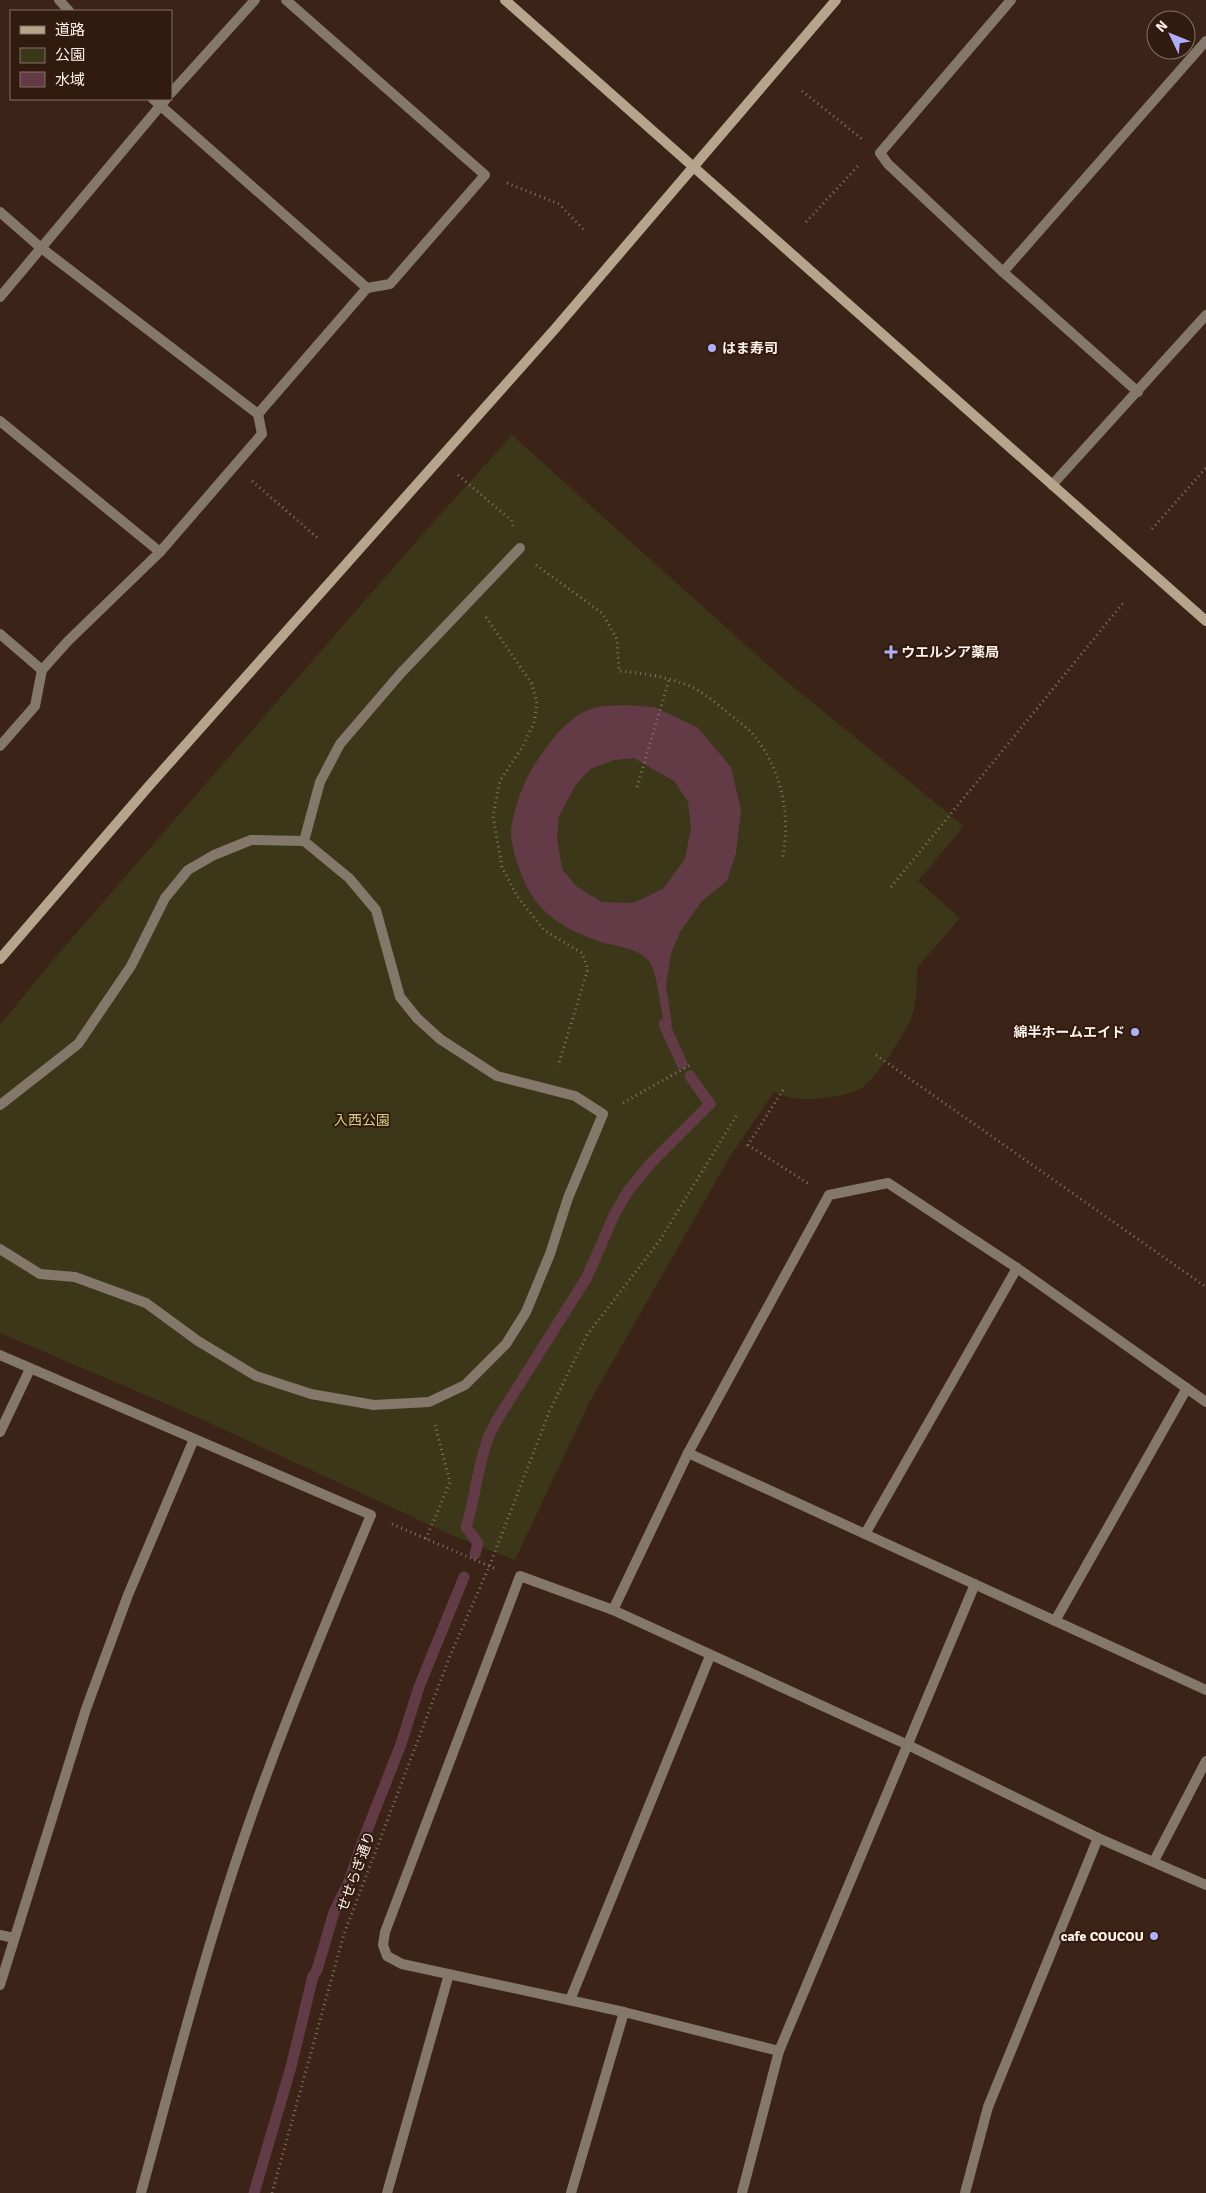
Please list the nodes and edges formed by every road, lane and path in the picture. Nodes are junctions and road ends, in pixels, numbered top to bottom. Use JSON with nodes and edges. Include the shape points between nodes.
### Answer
{"nodes":[{"id":1,"x":59,"y":0,"type":"edge"},
{"id":2,"x":255,"y":0,"type":"edge"},
{"id":3,"x":286,"y":0,"type":"edge"},
{"id":4,"x":505,"y":0,"type":"edge"},
{"id":5,"x":836,"y":0,"type":"edge"},
{"id":6,"x":1011,"y":0,"type":"edge"},
{"id":7,"x":69,"y":10,"type":"edge"},
{"id":8,"x":1206,"y":41,"type":"edge"},
{"id":9,"x":802,"y":91,"type":"dead end"},
{"id":10,"x":172,"y":92,"type":"edge"},
{"id":11,"x":160,"y":101,"type":"edge"},
{"id":12,"x":880,"y":153,"type":"junction"},
{"id":13,"x":694,"y":166,"type":"junction"},
{"id":14,"x":485,"y":175,"type":"junction"},
{"id":15,"x":0,"y":212,"type":"edge"},
{"id":16,"x":806,"y":222,"type":"dead end"},
{"id":17,"x":585,"y":231,"type":"dead end"},
{"id":18,"x":40,"y":247,"type":"junction"},
{"id":19,"x":1004,"y":272,"type":"junction"},
{"id":20,"x":367,"y":288,"type":"junction"},
{"id":21,"x":0,"y":297,"type":"edge"},
{"id":22,"x":1206,"y":314,"type":"edge"},
{"id":23,"x":1138,"y":392,"type":"junction"},
{"id":24,"x":258,"y":414,"type":"junction"},
{"id":25,"x":0,"y":421,"type":"edge"},
{"id":26,"x":440,"y":460,"type":"junction"},
{"id":27,"x":234,"y":466,"type":"junction"},
{"id":28,"x":1206,"y":468,"type":"edge"},
{"id":29,"x":1052,"y":485,"type":"junction"},
{"id":30,"x":1152,"y":529,"type":"dead end"},
{"id":31,"x":319,"y":539,"type":"dead end"},
{"id":32,"x":520,"y":548,"type":"junction"},
{"id":33,"x":160,"y":552,"type":"junction"},
{"id":34,"x":471,"y":597,"type":"junction"},
{"id":35,"x":1124,"y":602,"type":"dead end"},
{"id":36,"x":1206,"y":621,"type":"edge"},
{"id":37,"x":0,"y":634,"type":"edge"},
{"id":38,"x":42,"y":670,"type":"junction"},
{"id":39,"x":669,"y":680,"type":"junction"},
{"id":40,"x":0,"y":746,"type":"edge"},
{"id":41,"x":637,"y":787,"type":"dead end"},
{"id":42,"x":304,"y":841,"type":"junction"},
{"id":43,"x":782,"y":860,"type":"dead end"},
{"id":44,"x":891,"y":887,"type":"dead end"},
{"id":45,"x":0,"y":959,"type":"edge"},
{"id":46,"x":876,"y":1055,"type":"dead end"},
{"id":47,"x":690,"y":1065,"type":"dead end"},
{"id":48,"x":783,"y":1090,"type":"dead end"},
{"id":49,"x":550,"y":1091,"type":"junction"},
{"id":50,"x":0,"y":1105,"type":"edge"},
{"id":51,"x":738,"y":1113,"type":"dead end"},
{"id":52,"x":603,"y":1114,"type":"junction"},
{"id":53,"x":829,"y":1196,"type":"junction"},
{"id":54,"x":0,"y":1249,"type":"edge"},
{"id":55,"x":1016,"y":1268,"type":"junction"},
{"id":56,"x":1206,"y":1287,"type":"edge"},
{"id":57,"x":0,"y":1355,"type":"edge"},
{"id":58,"x":30,"y":1369,"type":"junction"},
{"id":59,"x":1187,"y":1388,"type":"junction"},
{"id":60,"x":429,"y":1402,"type":"junction"},
{"id":61,"x":1206,"y":1402,"type":"edge"},
{"id":62,"x":0,"y":1432,"type":"edge"},
{"id":63,"x":194,"y":1439,"type":"junction"},
{"id":64,"x":688,"y":1454,"type":"junction"},
{"id":65,"x":371,"y":1515,"type":"junction"},
{"id":66,"x":865,"y":1534,"type":"junction"},
{"id":67,"x":426,"y":1539,"type":"junction"},
{"id":68,"x":490,"y":1567,"type":"junction"},
{"id":69,"x":974,"y":1584,"type":"junction"},
{"id":70,"x":612,"y":1610,"type":"junction"},
{"id":71,"x":1055,"y":1621,"type":"junction"},
{"id":72,"x":710,"y":1656,"type":"junction"},
{"id":73,"x":1206,"y":1690,"type":"edge"},
{"id":74,"x":908,"y":1745,"type":"junction"},
{"id":75,"x":1206,"y":1760,"type":"edge"},
{"id":76,"x":1098,"y":1838,"type":"junction"},
{"id":77,"x":1154,"y":1861,"type":"junction"},
{"id":78,"x":1206,"y":1885,"type":"edge"},
{"id":79,"x":0,"y":1935,"type":"edge"},
{"id":80,"x":14,"y":1938,"type":"junction"},
{"id":81,"x":450,"y":1974,"type":"junction"},
{"id":82,"x":0,"y":1985,"type":"edge"},
{"id":83,"x":570,"y":2000,"type":"junction"},
{"id":84,"x":624,"y":2012,"type":"junction"},
{"id":85,"x":779,"y":2051,"type":"junction"},
{"id":86,"x":141,"y":2193,"type":"edge"},
{"id":87,"x":272,"y":2193,"type":"edge"},
{"id":88,"x":387,"y":2193,"type":"edge"},
{"id":89,"x":571,"y":2193,"type":"edge"},
{"id":90,"x":742,"y":2193,"type":"edge"},
{"id":91,"x":965,"y":2193,"type":"edge"}],
"edges":[{"from":1,"to":7,"type":"street"},
{"from":2,"to":10,"type":"street"},
{"from":3,"to":14,"type":"street"},
{"from":4,"to":13,"type":"street"},
{"from":5,"to":13,"type":"street"},
{"from":6,"to":12,"type":"street"},
{"from":8,"to":19,"type":"street"},
{"from":9,"to":12,"type":"path"},
{"from":11,"to":18,"type":"street"},
{"from":11,"to":20,"type":"street"},
{"from":12,"to":16,"type":"path","via":[[856,167]]},
{"from":12,"to":19,"type":"street"},
{"from":13,"to":26,"type":"street"},
{"from":13,"to":29,"type":"street"},
{"from":14,"to":17,"type":"path","via":[[559,204]]},
{"from":14,"to":20,"type":"street","via":[[390,284]]},
{"from":15,"to":18,"type":"street"},
{"from":18,"to":21,"type":"street"},
{"from":18,"to":24,"type":"street"},
{"from":19,"to":23,"type":"street"},
{"from":20,"to":24,"type":"street"},
{"from":22,"to":23,"type":"street"},
{"from":23,"to":29,"type":"street"},
{"from":24,"to":27,"type":"street","via":[[262,434]]},
{"from":25,"to":33,"type":"street"},
{"from":26,"to":32,"type":"path","via":[[510,520]]},
{"from":26,"to":45,"type":"street","via":[[148,787]]},
{"from":27,"to":31,"type":"path"},
{"from":27,"to":33,"type":"street"},
{"from":28,"to":30,"type":"path"},
{"from":29,"to":36,"type":"street"},
{"from":32,"to":34,"type":"street"},
{"from":32,"to":39,"type":"path","via":[[537,567],[602,613],[617,639],[619,671]]},
{"from":33,"to":38,"type":"street"},
{"from":34,"to":42,"type":"street","via":[[340,744],[320,782]]},
{"from":34,"to":49,"type":"path","via":[[532,684],[537,704],[534,724],[500,780],[493,816],[502,867],[516,896],[544,930],[582,953],[588,969]]},
{"from":35,"to":44,"type":"path"},
{"from":37,"to":38,"type":"street"},
{"from":38,"to":40,"type":"street","via":[[35,706]]},
{"from":39,"to":41,"type":"path"},
{"from":39,"to":43,"type":"path","via":[[691,686],[726,711],[751,732],[775,768],[784,804],[785,847]]},
{"from":42,"to":49,"type":"street","via":[[349,878],[376,910],[400,997],[417,1018],[440,1039],[497,1076]]},
{"from":42,"to":50,"type":"street","via":[[251,840],[188,870],[165,898],[131,966],[78,1044]]},
{"from":46,"to":56,"type":"path"},
{"from":47,"to":52,"type":"path"},
{"from":48,"to":53,"type":"path","via":[[748,1144]]},
{"from":49,"to":52,"type":"street","via":[[575,1096]]},
{"from":51,"to":68,"type":"path","name":"せせらぎ通り","via":[[660,1240],[586,1334],[550,1410]]},
{"from":52,"to":60,"type":"street","via":[[526,1312],[506,1344],[465,1385]]},
{"from":53,"to":55,"type":"street","via":[[888,1183]]},
{"from":53,"to":64,"type":"street"},
{"from":54,"to":60,"type":"street","via":[[40,1274],[75,1277],[146,1303],[198,1341],[256,1376],[311,1394],[374,1405]]},
{"from":55,"to":59,"type":"street"},
{"from":55,"to":66,"type":"street"},
{"from":57,"to":58,"type":"street"},
{"from":58,"to":62,"type":"street"},
{"from":58,"to":63,"type":"street"},
{"from":59,"to":61,"type":"street"},
{"from":59,"to":71,"type":"street"},
{"from":60,"to":67,"type":"path","via":[[450,1482]]},
{"from":63,"to":65,"type":"street"},
{"from":63,"to":80,"type":"street","via":[[128,1595],[96,1683]]},
{"from":64,"to":66,"type":"street"},
{"from":64,"to":70,"type":"street"},
{"from":65,"to":67,"type":"path"},
{"from":65,"to":86,"type":"street","via":[[322,1631],[261,1791],[217,1920]]},
{"from":66,"to":69,"type":"street"},
{"from":67,"to":68,"type":"path"},
{"from":68,"to":87,"type":"path","name":"せせらぎ通り","via":[[446,1665],[344,1934]]},
{"from":69,"to":71,"type":"street"},
{"from":69,"to":74,"type":"street"},
{"from":70,"to":72,"type":"street"},
{"from":70,"to":81,"type":"street","via":[[520,1576],[384,1932],[383,1945],[387,1956],[402,1964]]},
{"from":71,"to":73,"type":"street"},
{"from":72,"to":74,"type":"street"},
{"from":72,"to":83,"type":"street"},
{"from":74,"to":76,"type":"street"},
{"from":74,"to":85,"type":"street"},
{"from":75,"to":77,"type":"street"},
{"from":76,"to":77,"type":"street"},
{"from":76,"to":91,"type":"street","via":[[988,2107]]},
{"from":77,"to":78,"type":"street"},
{"from":79,"to":80,"type":"street"},
{"from":80,"to":82,"type":"street"},
{"from":81,"to":83,"type":"street"},
{"from":81,"to":88,"type":"street"},
{"from":83,"to":84,"type":"street"},
{"from":84,"to":85,"type":"street"},
{"from":84,"to":89,"type":"street"},
{"from":85,"to":90,"type":"street"}]}
